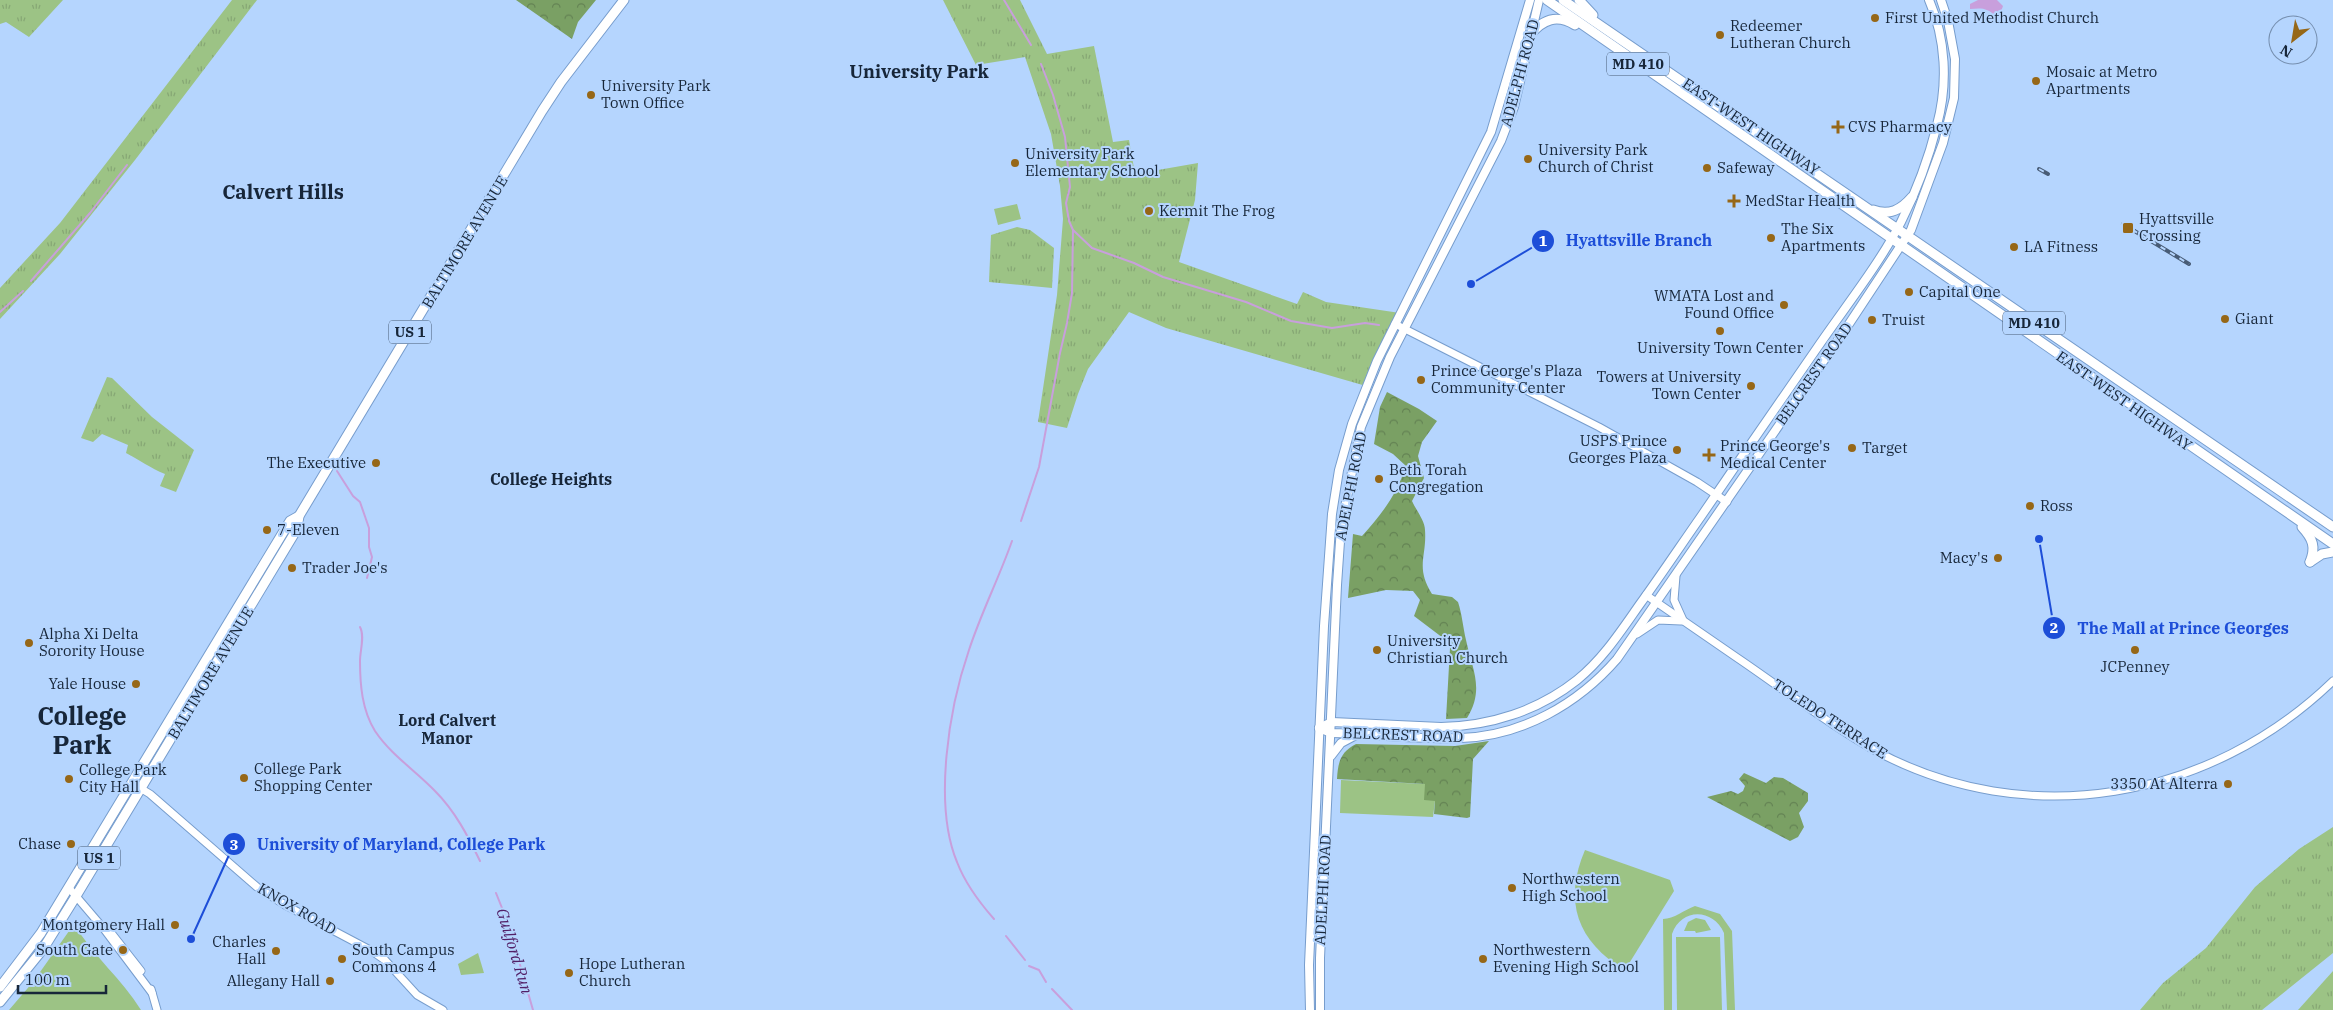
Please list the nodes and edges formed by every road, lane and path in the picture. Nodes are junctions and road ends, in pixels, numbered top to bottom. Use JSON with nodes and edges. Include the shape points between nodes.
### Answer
{"nodes":[{"id":1,"x":624,"y":0,"type":"edge"},
{"id":2,"x":1530,"y":0,"type":"edge"},
{"id":3,"x":1540,"y":0,"type":"edge"},
{"id":4,"x":1546,"y":0,"type":"edge"},
{"id":5,"x":1563,"y":0,"type":"edge"},
{"id":6,"x":1579,"y":0,"type":"edge"},
{"id":7,"x":1929,"y":0,"type":"edge"},
{"id":8,"x":1941,"y":0,"type":"edge"},
{"id":9,"x":1530,"y":34,"type":"junction"},
{"id":10,"x":1627,"y":56,"type":"junction"},
{"id":11,"x":1647,"y":56,"type":"junction"},
{"id":12,"x":1655,"y":76,"type":"junction"},
{"id":13,"x":1718,"y":105,"type":"junction"},
{"id":14,"x":1912,"y":197,"type":"junction"},
{"id":15,"x":1866,"y":207,"type":"junction"},
{"id":16,"x":1897,"y":229,"type":"junction"},
{"id":17,"x":1907,"y":236,"type":"junction"},
{"id":18,"x":1891,"y":239,"type":"junction"},
{"id":19,"x":1901,"y":246,"type":"junction"},
{"id":20,"x":1395,"y":324,"type":"junction"},
{"id":21,"x":1404,"y":328,"type":"junction"},
{"id":22,"x":1716,"y":495,"type":"junction"},
{"id":23,"x":1727,"y":502,"type":"junction"},
{"id":24,"x":2280,"y":508,"type":"junction"},
{"id":25,"x":299,"y":516,"type":"junction"},
{"id":26,"x":2333,"y":527,"type":"edge"},
{"id":27,"x":2333,"y":544,"type":"edge"},
{"id":28,"x":2333,"y":552,"type":"edge"},
{"id":29,"x":1676,"y":576,"type":"junction"},
{"id":30,"x":1646,"y":595,"type":"junction"},
{"id":31,"x":1657,"y":603,"type":"junction"},
{"id":32,"x":1684,"y":622,"type":"junction"},
{"id":33,"x":1634,"y":636,"type":"junction"},
{"id":34,"x":2333,"y":681,"type":"edge"},
{"id":35,"x":1332,"y":722,"type":"junction"},
{"id":36,"x":1319,"y":728,"type":"junction"},
{"id":37,"x":1331,"y":733,"type":"junction"},
{"id":38,"x":1360,"y":734,"type":"junction"},
{"id":39,"x":1330,"y":757,"type":"junction"},
{"id":40,"x":132,"y":783,"type":"junction"},
{"id":41,"x":141,"y":788,"type":"junction"},
{"id":42,"x":69,"y":888,"type":"junction"},
{"id":43,"x":76,"y":896,"type":"junction"},
{"id":44,"x":0,"y":987,"type":"edge"},
{"id":45,"x":0,"y":1002,"type":"edge"},
{"id":46,"x":157,"y":1010,"type":"edge"},
{"id":47,"x":443,"y":1010,"type":"edge"},
{"id":48,"x":1310,"y":1010,"type":"edge"},
{"id":49,"x":1320,"y":1010,"type":"edge"}],
"edges":[{"from":1,"to":25,"type":"main road","name":"BALTIMORE AVENUE","number":"US 1","via":[[546,105]]},
{"from":2,"to":20,"type":"main road","name":"ADELPHI ROAD","via":[[1491,132]]},
{"from":3,"to":9,"type":"main road","name":"ADELPHI ROAD"},
{"from":4,"to":10,"type":"main road","name":"EAST-WEST HIGHWAY","number":"MD 410"},
{"from":5,"to":11,"type":"main road","name":"EAST-WEST HIGHWAY","number":"MD 410"},
{"from":6,"to":11,"type":"main road","via":[[1591,14]]},
{"from":7,"to":14,"type":"main road","name":"BELCREST ROAD","via":[[1942,42],[1943,94],[1937,126]]},
{"from":8,"to":17,"type":"main road","name":"BELCREST ROAD","via":[[1955,60],[1954,98],[1944,143]]},
{"from":9,"to":10,"type":"main road","via":[[1545,20],[1560,18]]},
{"from":9,"to":21,"type":"main road","name":"ADELPHI ROAD","via":[[1514,107],[1501,141]]},
{"from":10,"to":12,"type":"main road","name":"EAST-WEST HIGHWAY","number":"MD 410"},
{"from":11,"to":13,"type":"main road","name":"EAST-WEST HIGHWAY","number":"MD 410"},
{"from":12,"to":13,"type":"main road","via":[[1664,77]]},
{"from":12,"to":18,"type":"main road","name":"EAST-WEST HIGHWAY","number":"MD 410"},
{"from":13,"to":15,"type":"main road","name":"EAST-WEST HIGHWAY","number":"MD 410"},
{"from":14,"to":15,"type":"main road","via":[[1893,211],[1880,212]]},
{"from":14,"to":16,"type":"main road","name":"BELCREST ROAD"},
{"from":15,"to":16,"type":"main road","name":"EAST-WEST HIGHWAY","number":"MD 410"},
{"from":16,"to":17,"type":"main road","name":"EAST-WEST HIGHWAY","number":"MD 410"},
{"from":16,"to":18,"type":"main road","name":"BELCREST ROAD"},
{"from":17,"to":19,"type":"main road","name":"BELCREST ROAD"},
{"from":17,"to":26,"type":"main road","name":"EAST-WEST HIGHWAY","number":"MD 410"},
{"from":18,"to":19,"type":"main road","name":"EAST-WEST HIGHWAY","number":"MD 410"},
{"from":18,"to":22,"type":"main road","name":"BELCREST ROAD"},
{"from":19,"to":23,"type":"main road","name":"BELCREST ROAD"},
{"from":19,"to":24,"type":"main road","name":"EAST-WEST HIGHWAY","number":"MD 410"},
{"from":20,"to":21,"type":"street"},
{"from":20,"to":36,"type":"main road","name":"ADELPHI ROAD","via":[[1360,400],[1339,470],[1332,514]]},
{"from":21,"to":22,"type":"street","via":[[1599,426]]},
{"from":21,"to":35,"type":"main road","name":"ADELPHI ROAD","via":[[1361,427],[1349,483],[1339,548]]},
{"from":22,"to":23,"type":"street"},
{"from":22,"to":30,"type":"main road","name":"BELCREST ROAD"},
{"from":23,"to":29,"type":"main road","name":"BELCREST ROAD"},
{"from":24,"to":27,"type":"main road","name":"EAST-WEST HIGHWAY","number":"MD 410"},
{"from":24,"to":28,"type":"main road","via":[[2310,536],[2314,550],[2310,562],[2322,554]]},
{"from":25,"to":40,"type":"main road","name":"BALTIMORE AVENUE","number":"US 1","via":[[290,521]]},
{"from":25,"to":41,"type":"main road","name":"BALTIMORE AVENUE","number":"US 1","via":[[297,529]]},
{"from":29,"to":31,"type":"main road","name":"BELCREST ROAD"},
{"from":29,"to":32,"type":"street","via":[[1674,600]]},
{"from":30,"to":31,"type":"street","name":"TOLEDO TERRACE"},
{"from":30,"to":35,"type":"main road","name":"BELCREST ROAD","via":[[1593,666],[1562,691],[1530,709],[1493,721],[1458,727]]},
{"from":31,"to":32,"type":"street","name":"TOLEDO TERRACE"},
{"from":31,"to":33,"type":"main road","name":"BELCREST ROAD"},
{"from":32,"to":33,"type":"street","via":[[1658,620]]},
{"from":32,"to":34,"type":"street","name":"TOLEDO TERRACE","via":[[1875,750],[1944,779],[2017,794],[2064,796],[2105,793],[2191,772],[2269,734]]},
{"from":33,"to":38,"type":"main road","name":"BELCREST ROAD","via":[[1611,666],[1582,693],[1552,713],[1524,725],[1496,734],[1462,738]]},
{"from":35,"to":36,"type":"main road","name":"BELCREST ROAD"},
{"from":35,"to":37,"type":"main road","name":"ADELPHI ROAD"},
{"from":36,"to":37,"type":"main road","name":"BELCREST ROAD"},
{"from":36,"to":48,"type":"main road","name":"ADELPHI ROAD"},
{"from":37,"to":38,"type":"main road","name":"BELCREST ROAD"},
{"from":37,"to":39,"type":"main road","name":"ADELPHI ROAD"},
{"from":38,"to":39,"type":"main road","via":[[1342,742]]},
{"from":39,"to":49,"type":"main road","name":"ADELPHI ROAD"},
{"from":40,"to":41,"type":"street","name":"KNOX ROAD"},
{"from":40,"to":42,"type":"main road","name":"BALTIMORE AVENUE","number":"US 1"},
{"from":41,"to":43,"type":"main road","name":"BALTIMORE AVENUE","number":"US 1"},
{"from":41,"to":47,"type":"street","name":"KNOX ROAD","via":[[257,887],[372,951],[385,960],[414,992]]},
{"from":42,"to":43,"type":"street"},
{"from":42,"to":44,"type":"main road","name":"BALTIMORE AVENUE","number":"US 1"},
{"from":43,"to":45,"type":"main road","name":"BALTIMORE AVENUE","number":"US 1","via":[[43,949]]},
{"from":43,"to":46,"type":"street","via":[[152,993]]}]}
